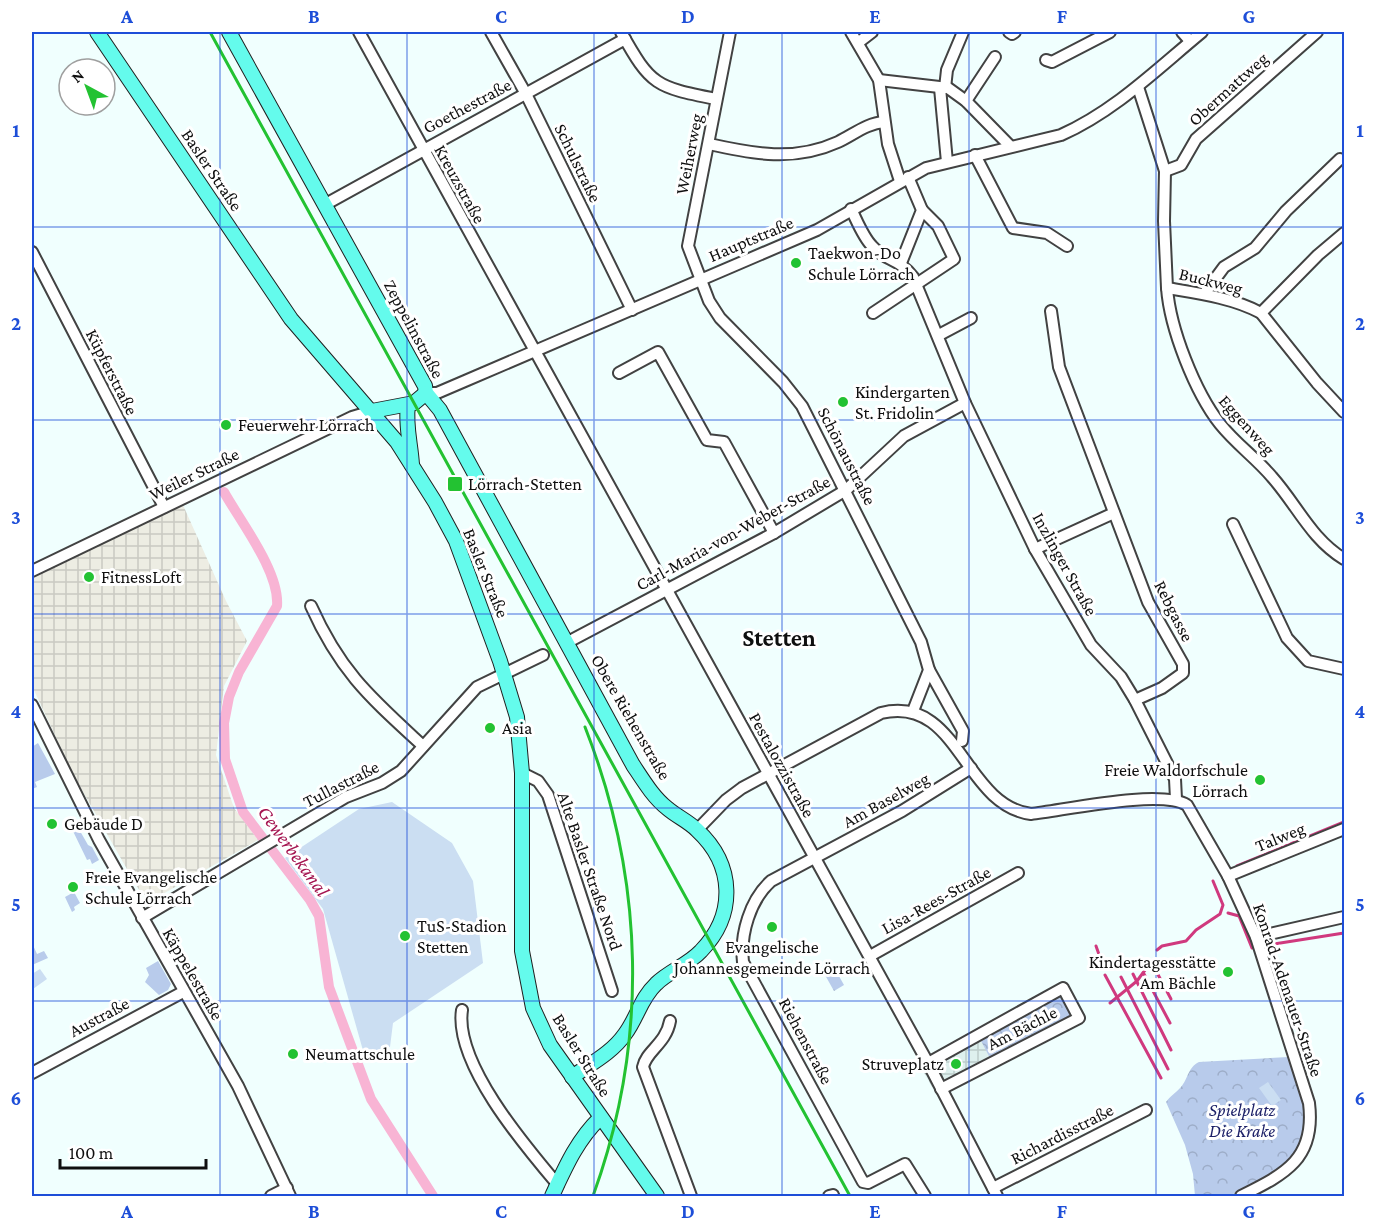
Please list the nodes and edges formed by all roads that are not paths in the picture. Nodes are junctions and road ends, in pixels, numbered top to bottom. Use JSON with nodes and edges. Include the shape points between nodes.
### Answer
{"nodes":[{"id":1,"x":97,"y":32,"type":"edge"},
{"id":2,"x":229,"y":32,"type":"edge"},
{"id":3,"x":359,"y":32,"type":"edge"},
{"id":4,"x":491,"y":32,"type":"edge"},
{"id":5,"x":730,"y":32,"type":"edge"},
{"id":6,"x":851,"y":32,"type":"edge"},
{"id":7,"x":873,"y":32,"type":"edge"},
{"id":8,"x":963,"y":32,"type":"edge"},
{"id":9,"x":1009,"y":32,"type":"edge"},
{"id":10,"x":1015,"y":32,"type":"edge"},
{"id":11,"x":1110,"y":32,"type":"edge"},
{"id":12,"x":1182,"y":32,"type":"edge"},
{"id":13,"x":1202,"y":32,"type":"edge"},
{"id":14,"x":1317,"y":32,"type":"edge"},
{"id":15,"x":623,"y":35,"type":"edge"},
{"id":16,"x":1190,"y":41,"type":"junction"},
{"id":17,"x":859,"y":42,"type":"junction"},
{"id":18,"x":995,"y":57,"type":"dead end"},
{"id":19,"x":1046,"y":60,"type":"dead end"},
{"id":20,"x":879,"y":80,"type":"junction"},
{"id":21,"x":1138,"y":87,"type":"junction"},
{"id":22,"x":943,"y":88,"type":"junction"},
{"id":23,"x":526,"y":94,"type":"junction"},
{"id":24,"x":716,"y":99,"type":"junction"},
{"id":25,"x":966,"y":101,"type":"junction"},
{"id":26,"x":884,"y":122,"type":"junction"},
{"id":27,"x":709,"y":144,"type":"junction"},
{"id":28,"x":1010,"y":146,"type":"junction"},
{"id":29,"x":422,"y":149,"type":"junction"},
{"id":30,"x":975,"y":155,"type":"junction"},
{"id":31,"x":1340,"y":159,"type":"dead end"},
{"id":32,"x":947,"y":162,"type":"junction"},
{"id":33,"x":1165,"y":171,"type":"junction"},
{"id":34,"x":904,"y":179,"type":"junction"},
{"id":35,"x":326,"y":204,"type":"junction"},
{"id":36,"x":850,"y":209,"type":"junction"},
{"id":37,"x":922,"y":210,"type":"junction"},
{"id":38,"x":1344,"y":233,"type":"edge"},
{"id":39,"x":1067,"y":246,"type":"dead end"},
{"id":40,"x":32,"y":252,"type":"edge"},
{"id":41,"x":901,"y":263,"type":"junction"},
{"id":42,"x":700,"y":280,"type":"junction"},
{"id":43,"x":917,"y":285,"type":"junction"},
{"id":44,"x":1167,"y":288,"type":"junction"},
{"id":45,"x":1204,"y":294,"type":"junction"},
{"id":46,"x":632,"y":310,"type":"junction"},
{"id":47,"x":1051,"y":311,"type":"dead end"},
{"id":48,"x":873,"y":313,"type":"dead end"},
{"id":49,"x":1261,"y":314,"type":"junction"},
{"id":50,"x":971,"y":318,"type":"dead end"},
{"id":51,"x":939,"y":335,"type":"junction"},
{"id":52,"x":536,"y":351,"type":"junction"},
{"id":53,"x":619,"y":373,"type":"dead end"},
{"id":54,"x":426,"y":393,"type":"junction"},
{"id":55,"x":965,"y":403,"type":"junction"},
{"id":56,"x":408,"y":405,"type":"junction"},
{"id":57,"x":372,"y":411,"type":"junction"},
{"id":58,"x":1344,"y":412,"type":"edge"},
{"id":59,"x":412,"y":465,"type":"junction"},
{"id":60,"x":846,"y":490,"type":"junction"},
{"id":61,"x":164,"y":507,"type":"junction"},
{"id":62,"x":1114,"y":513,"type":"junction"},
{"id":63,"x":1233,"y":524,"type":"dead end"},
{"id":64,"x":774,"y":533,"type":"junction"},
{"id":65,"x":1035,"y":549,"type":"junction"},
{"id":66,"x":1344,"y":559,"type":"edge"},
{"id":67,"x":32,"y":571,"type":"edge"},
{"id":68,"x":667,"y":588,"type":"junction"},
{"id":69,"x":311,"y":606,"type":"dead end"},
{"id":70,"x":568,"y":642,"type":"junction"},
{"id":71,"x":543,"y":655,"type":"dead end"},
{"id":72,"x":1344,"y":669,"type":"edge"},
{"id":73,"x":929,"y":670,"type":"junction"},
{"id":74,"x":505,"y":674,"type":"junction"},
{"id":75,"x":1135,"y":700,"type":"junction"},
{"id":76,"x":32,"y":705,"type":"edge"},
{"id":77,"x":913,"y":711,"type":"junction"},
{"id":78,"x":962,"y":741,"type":"dead end"},
{"id":79,"x":423,"y":746,"type":"junction"},
{"id":80,"x":971,"y":768,"type":"junction"},
{"id":81,"x":522,"y":773,"type":"junction"},
{"id":82,"x":766,"y":774,"type":"junction"},
{"id":83,"x":1176,"y":799,"type":"junction"},
{"id":84,"x":1344,"y":829,"type":"edge"},
{"id":85,"x":697,"y":830,"type":"junction"},
{"id":86,"x":815,"y":858,"type":"junction"},
{"id":87,"x":1018,"y":873,"type":"dead end"},
{"id":88,"x":1228,"y":876,"type":"junction"},
{"id":89,"x":1344,"y":917,"type":"edge"},
{"id":90,"x":142,"y":918,"type":"junction"},
{"id":91,"x":1256,"y":937,"type":"junction"},
{"id":92,"x":870,"y":956,"type":"junction"},
{"id":93,"x":612,"y":991,"type":"dead end"},
{"id":94,"x":183,"y":992,"type":"junction"},
{"id":95,"x":462,"y":1010,"type":"dead end"},
{"id":96,"x":670,"y":1021,"type":"dead end"},
{"id":97,"x":928,"y":1063,"type":"junction"},
{"id":98,"x":32,"y":1073,"type":"edge"},
{"id":99,"x":572,"y":1077,"type":"junction"},
{"id":100,"x":941,"y":1089,"type":"junction"},
{"id":101,"x":1146,"y":1110,"type":"dead end"},
{"id":102,"x":600,"y":1118,"type":"junction"},
{"id":103,"x":555,"y":1191,"type":"edge"},
{"id":104,"x":289,"y":1192,"type":"edge"},
{"id":105,"x":995,"y":1192,"type":"edge"},
{"id":106,"x":271,"y":1197,"type":"edge"},
{"id":107,"x":657,"y":1197,"type":"edge"},
{"id":108,"x":692,"y":1197,"type":"edge"},
{"id":109,"x":925,"y":1197,"type":"edge"},
{"id":110,"x":1241,"y":1197,"type":"edge"}],
"edges":[{"from":1,"to":57,"type":"main road","name":"Basler Straße","via":[[291,319]]},
{"from":2,"to":35,"type":"main road","name":"Zeppelinstraße"},
{"from":3,"to":29,"type":"street","name":"Kreuzstraße"},
{"from":4,"to":23,"type":"street","name":"Schulstraße"},
{"from":5,"to":24,"type":"street","name":"Weiherweg"},
{"from":6,"to":17,"type":"street"},
{"from":7,"to":17,"type":"street"},
{"from":8,"to":22,"type":"street"},
{"from":9,"to":10,"type":"street"},
{"from":11,"to":19,"type":"street","via":[[1052,62]]},
{"from":12,"to":16,"type":"street"},
{"from":13,"to":16,"type":"street","name":"Hauptstraße"},
{"from":14,"to":33,"type":"street","name":"Obermattweg","via":[[1196,139],[1181,165]]},
{"from":15,"to":23,"type":"street","name":"Goethestraße"},
{"from":15,"to":24,"type":"street","via":[[644,70],[658,84],[672,91]]},
{"from":16,"to":21,"type":"street","name":"Hauptstraße"},
{"from":17,"to":20,"type":"street"},
{"from":18,"to":25,"type":"street"},
{"from":20,"to":22,"type":"street"},
{"from":20,"to":26,"type":"street"},
{"from":21,"to":28,"type":"street","name":"Hauptstraße","via":[[1080,127]]},
{"from":21,"to":33,"type":"street","name":"Buckweg"},
{"from":22,"to":25,"type":"street"},
{"from":22,"to":32,"type":"street"},
{"from":23,"to":29,"type":"street","name":"Goethestraße"},
{"from":23,"to":46,"type":"street","name":"Schulstraße"},
{"from":24,"to":27,"type":"street","name":"Weiherweg"},
{"from":25,"to":28,"type":"street"},
{"from":26,"to":27,"type":"street","via":[[873,123],[838,142],[799,155],[777,157]]},
{"from":26,"to":34,"type":"street"},
{"from":27,"to":42,"type":"street","name":"Weiherweg","via":[[688,246]]},
{"from":28,"to":30,"type":"street","name":"Hauptstraße"},
{"from":29,"to":35,"type":"street","name":"Goethestraße"},
{"from":29,"to":52,"type":"street","name":"Kreuzstraße"},
{"from":30,"to":32,"type":"street","name":"Hauptstraße"},
{"from":30,"to":39,"type":"street","via":[[1013,228],[1047,233]]},
{"from":31,"to":45,"type":"street","via":[[1286,211],[1255,248],[1224,267]]},
{"from":32,"to":34,"type":"street","name":"Hauptstraße"},
{"from":33,"to":44,"type":"street","name":"Buckweg"},
{"from":34,"to":36,"type":"street","name":"Hauptstraße"},
{"from":34,"to":37,"type":"street"},
{"from":35,"to":54,"type":"main road","name":"Zeppelinstraße"},
{"from":36,"to":41,"type":"street","name":"Inzlinger Straße","via":[[872,246]]},
{"from":36,"to":42,"type":"street","name":"Hauptstraße","via":[[817,230]]},
{"from":37,"to":41,"type":"street"},
{"from":37,"to":43,"type":"street","via":[[938,226],[954,259]]},
{"from":38,"to":49,"type":"street","name":"Buckweg"},
{"from":40,"to":61,"type":"street","name":"Küpferstraße"},
{"from":41,"to":43,"type":"street","name":"Inzlinger Straße"},
{"from":42,"to":46,"type":"street","name":"Hauptstraße"},
{"from":42,"to":60,"type":"street","name":"Schönaustraße","via":[[720,318],[802,406]]},
{"from":43,"to":48,"type":"street"},
{"from":43,"to":51,"type":"street","name":"Inzlinger Straße"},
{"from":44,"to":45,"type":"street","name":"Buckweg"},
{"from":44,"to":66,"type":"street","name":"Eggenweg","via":[[1193,381],[1206,405],[1221,426],[1272,476],[1317,539]]},
{"from":45,"to":49,"type":"street","name":"Buckweg"},
{"from":46,"to":52,"type":"street","name":"Hauptstraße"},
{"from":47,"to":62,"type":"street","name":"Rebgasse","via":[[1059,367]]},
{"from":49,"to":58,"type":"street"},
{"from":50,"to":51,"type":"street"},
{"from":51,"to":55,"type":"street","name":"Inzlinger Straße"},
{"from":52,"to":54,"type":"street","name":"Hauptstraße","via":[[437,393]]},
{"from":52,"to":68,"type":"street","name":"Pestalozzistraße"},
{"from":53,"to":64,"type":"street","via":[[658,352],[707,440],[724,442]]},
{"from":54,"to":56,"type":"main road","name":"Hauptstraße"},
{"from":54,"to":70,"type":"main road","name":"Zeppelinstraße","via":[[440,410]]},
{"from":55,"to":60,"type":"street","name":"Carl-Maria-von-Weber-Straße","via":[[904,436]]},
{"from":55,"to":65,"type":"street","name":"Inzlinger Straße"},
{"from":56,"to":57,"type":"main road","name":"Hauptstraße"},
{"from":56,"to":59,"type":"main road"},
{"from":57,"to":59,"type":"main road","name":"Basler Straße"},
{"from":57,"to":61,"type":"street","name":"Weiler Straße"},
{"from":59,"to":74,"type":"main road","name":"Basler Straße","via":[[462,556]]},
{"from":60,"to":64,"type":"street","name":"Carl-Maria-von-Weber-Straße"},
{"from":60,"to":73,"type":"street","name":"Schönaustraße","via":[[921,642]]},
{"from":61,"to":67,"type":"street","name":"Weiler Straße"},
{"from":62,"to":65,"type":"street"},
{"from":62,"to":75,"type":"street","name":"Rebgasse","via":[[1148,602],[1184,664],[1183,673]]},
{"from":63,"to":72,"type":"street","via":[[1287,638],[1308,661]]},
{"from":64,"to":68,"type":"street","name":"Carl-Maria-von-Weber-Straße"},
{"from":65,"to":75,"type":"street","name":"Inzlinger Straße","via":[[1091,645],[1121,677]]},
{"from":68,"to":70,"type":"street","name":"Carl-Maria-von-Weber-Straße"},
{"from":68,"to":82,"type":"street","name":"Pestalozzistraße"},
{"from":69,"to":79,"type":"street","via":[[326,638],[354,680]]},
{"from":70,"to":85,"type":"main road","name":"Obere Riehenstraße","via":[[645,785]]},
{"from":71,"to":74,"type":"street"},
{"from":73,"to":77,"type":"street"},
{"from":73,"to":78,"type":"street","name":"Schönaustraße","via":[[963,732]]},
{"from":74,"to":79,"type":"street","name":"Tullastraße","via":[[477,687]]},
{"from":74,"to":81,"type":"main road","name":"Basler Straße","via":[[517,717]]},
{"from":75,"to":83,"type":"street","name":"Inzlinger Straße","via":[[1175,779]]},
{"from":76,"to":90,"type":"street","name":"Käppelestraße","via":[[89,822]]},
{"from":77,"to":80,"type":"street","via":[[943,732]]},
{"from":77,"to":82,"type":"street","via":[[881,713]]},
{"from":79,"to":90,"type":"street","name":"Tullastraße","via":[[401,771],[382,783],[346,797]]},
{"from":80,"to":83,"type":"street","via":[[999,803],[1017,812],[1031,814],[1148,798]]},
{"from":80,"to":86,"type":"street","name":"Am Baselweg"},
{"from":81,"to":93,"type":"street","name":"Alte Basler Straße Nord","via":[[538,781],[548,795]]},
{"from":81,"to":99,"type":"main road","name":"Basler Straße","via":[[523,968],[542,1030]]},
{"from":82,"to":85,"type":"street","via":[[726,800]]},
{"from":82,"to":86,"type":"street","name":"Pestalozzistraße"},
{"from":83,"to":88,"type":"street","name":"Konrad-Adenauer-Straße","via":[[1195,815]]},
{"from":84,"to":88,"type":"street","name":"Talweg"},
{"from":85,"to":99,"type":"main road","name":"Obere Riehenstraße","via":[[718,860],[728,886],[726,910],[716,933],[695,957],[653,986],[619,1043]]},
{"from":86,"to":92,"type":"street","name":"Pestalozzistraße"},
{"from":86,"to":109,"type":"street","name":"Riehenstraße","via":[[771,881],[759,894],[745,929],[743,962],[863,1182],[905,1164]]},
{"from":87,"to":92,"type":"street","name":"Lisa-Rees-Straße"},
{"from":88,"to":91,"type":"street","name":"Konrad-Adenauer-Straße"},
{"from":89,"to":91,"type":"street"},
{"from":90,"to":94,"type":"street","name":"Käppelestraße"},
{"from":91,"to":110,"type":"street","name":"Konrad-Adenauer-Straße","via":[[1309,1103],[1311,1125],[1304,1150],[1291,1167]]},
{"from":92,"to":97,"type":"street","name":"Pestalozzistraße"},
{"from":94,"to":98,"type":"street","name":"Austraße"},
{"from":94,"to":104,"type":"street","name":"Käppelestraße","via":[[238,1086]]},
{"from":95,"to":103,"type":"street","via":[[462,1032],[489,1095]]},
{"from":96,"to":108,"type":"street","via":[[667,1035],[644,1060],[643,1067]]},
{"from":97,"to":100,"type":"street","name":"Pestalozzistraße"},
{"from":97,"to":100,"type":"street","name":"Am Bächle","via":[[1063,988],[1079,1018]]},
{"from":99,"to":102,"type":"main road","name":"Basler Straße"},
{"from":100,"to":105,"type":"street","name":"Pestalozzistraße"},
{"from":101,"to":105,"type":"street","name":"Richardisstraße"},
{"from":102,"to":103,"type":"main road","via":[[586,1132]]},
{"from":102,"to":107,"type":"main road","name":"Basler Straße"},
{"from":104,"to":106,"type":"street"}]}
